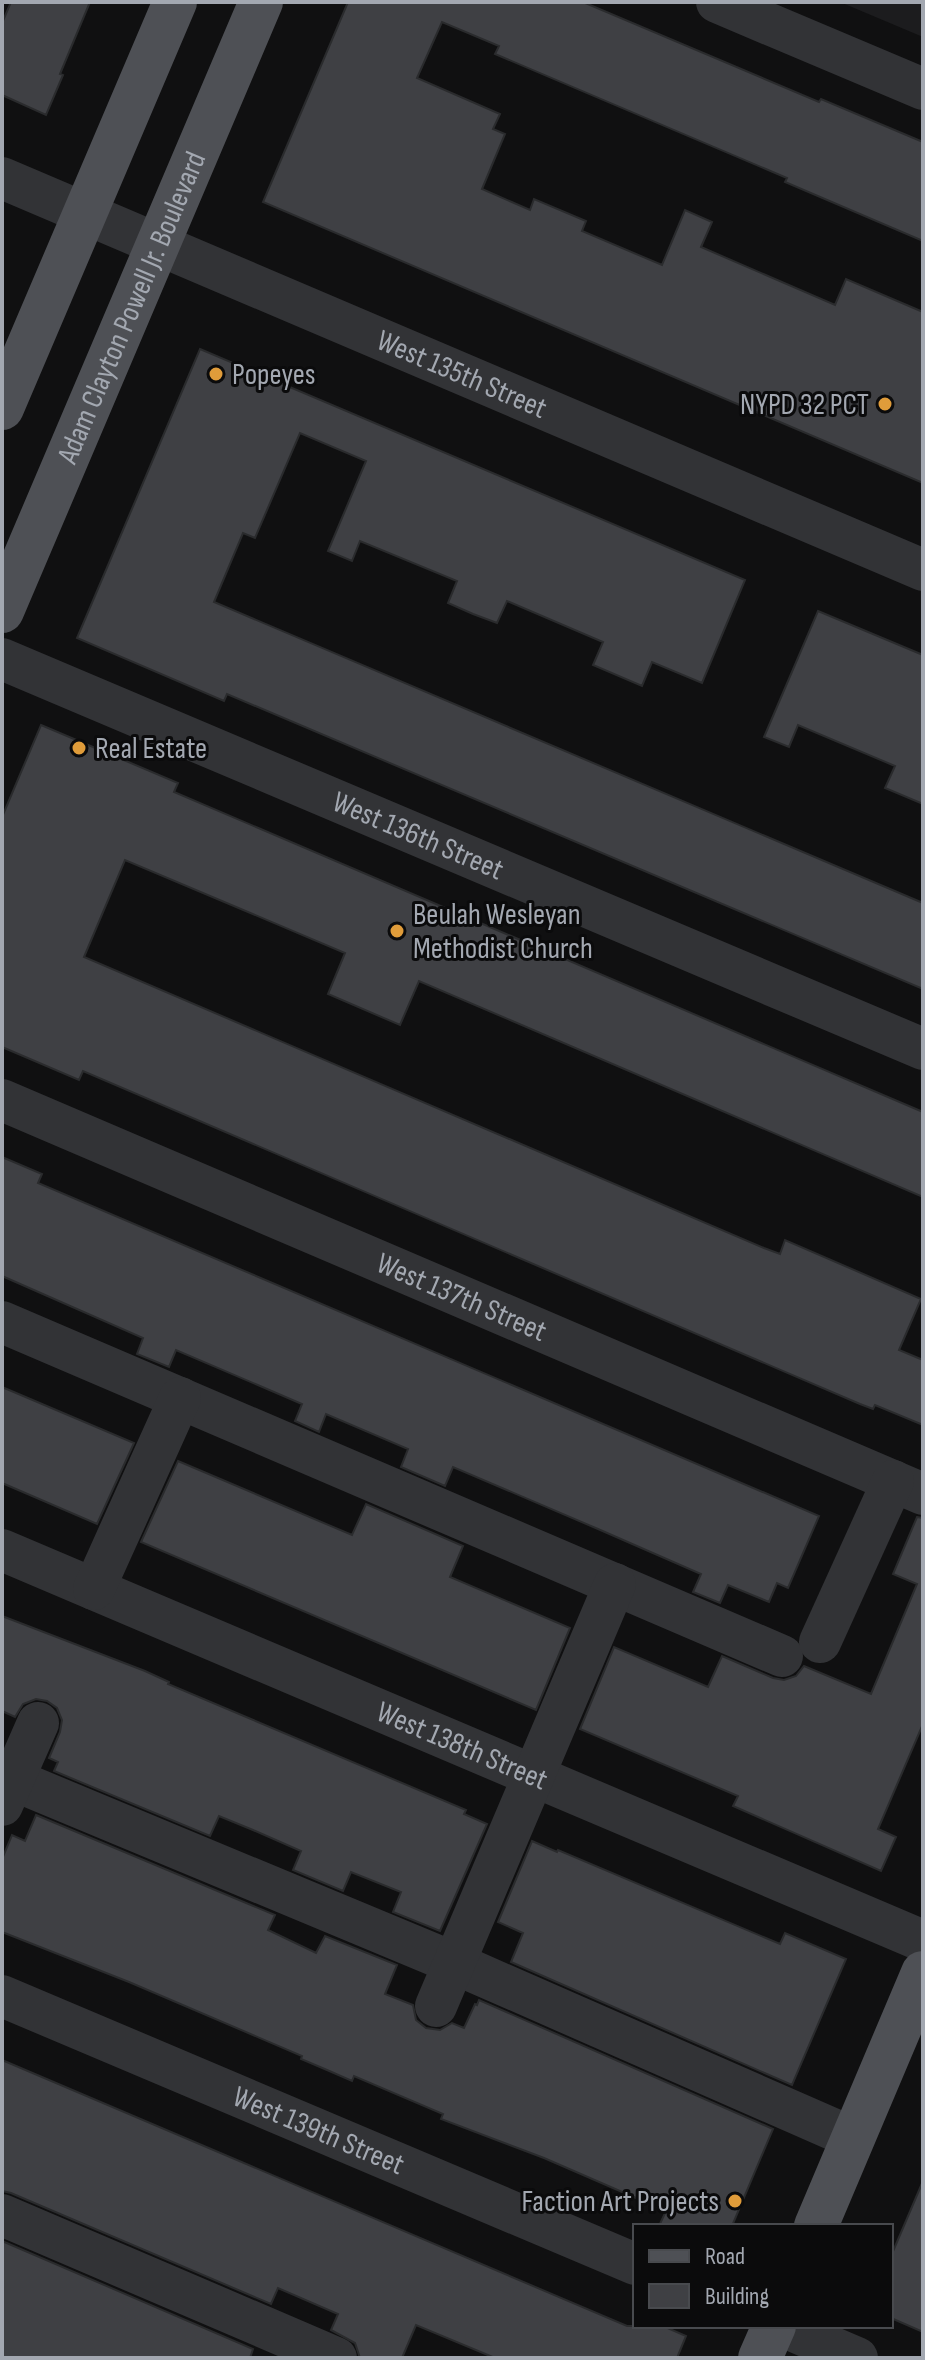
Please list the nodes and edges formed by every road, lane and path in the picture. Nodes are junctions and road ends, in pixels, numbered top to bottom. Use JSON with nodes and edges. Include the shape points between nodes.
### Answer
{"nodes":[{"id":1,"x":175,"y":2,"type":"edge"},
{"id":2,"x":261,"y":2,"type":"edge"},
{"id":3,"x":717,"y":2,"type":"edge"},
{"id":4,"x":923,"y":89,"type":"edge"},
{"id":5,"x":2,"y":178,"type":"edge"},
{"id":6,"x":84,"y":213,"type":"junction"},
{"id":7,"x":158,"y":245,"type":"junction"},
{"id":8,"x":2,"y":408,"type":"edge"},
{"id":9,"x":923,"y":570,"type":"edge"},
{"id":10,"x":2,"y":611,"type":"edge"},
{"id":11,"x":2,"y":659,"type":"edge"},
{"id":12,"x":923,"y":1049,"type":"edge"},
{"id":13,"x":2,"y":1100,"type":"edge"},
{"id":14,"x":2,"y":1322,"type":"edge"},
{"id":15,"x":180,"y":1398,"type":"junction"},
{"id":16,"x":908,"y":1488,"type":"edge"},
{"id":17,"x":2,"y":1550,"type":"edge"},
{"id":18,"x":615,"y":1584,"type":"junction"},
{"id":19,"x":94,"y":1589,"type":"junction"},
{"id":20,"x":820,"y":1642,"type":"dead end"},
{"id":21,"x":782,"y":1656,"type":"dead end"},
{"id":22,"x":38,"y":1723,"type":"dead end"},
{"id":23,"x":534,"y":1776,"type":"junction"},
{"id":24,"x":6,"y":1787,"type":"edge"},
{"id":25,"x":923,"y":1941,"type":"edge"},
{"id":26,"x":454,"y":1963,"type":"junction"},
{"id":27,"x":923,"y":1973,"type":"edge"},
{"id":28,"x":2,"y":1996,"type":"edge"},
{"id":29,"x":436,"y":2006,"type":"dead end"},
{"id":30,"x":853,"y":2138,"type":"junction"},
{"id":31,"x":2,"y":2215,"type":"edge"},
{"id":32,"x":817,"y":2224,"type":"edge"},
{"id":33,"x":633,"y":2263,"type":"edge"},
{"id":34,"x":773,"y":2328,"type":"edge"},
{"id":35,"x":787,"y":2328,"type":"edge"},
{"id":36,"x":336,"y":2358,"type":"edge"},
{"id":37,"x":760,"y":2358,"type":"edge"},
{"id":38,"x":857,"y":2358,"type":"edge"}],
"edges":[{"from":1,"to":6,"type":"main road"},
{"from":2,"to":7,"type":"main road","name":"Adam Clayton Powell Jr. Boulevard"},
{"from":3,"to":4,"type":"street"},
{"from":5,"to":6,"type":"street","name":"West 135th Street"},
{"from":6,"to":7,"type":"street","name":"West 135th Street"},
{"from":6,"to":8,"type":"main road"},
{"from":7,"to":9,"type":"street","name":"West 135th Street"},
{"from":7,"to":10,"type":"main road","name":"Adam Clayton Powell Jr. Boulevard"},
{"from":11,"to":12,"type":"street","name":"West 136th Street"},
{"from":13,"to":16,"type":"street","name":"West 137th Street"},
{"from":14,"to":15,"type":"street"},
{"from":15,"to":18,"type":"street"},
{"from":15,"to":19,"type":"street"},
{"from":16,"to":20,"type":"street"},
{"from":17,"to":19,"type":"street","name":"West 138th Street"},
{"from":18,"to":21,"type":"street"},
{"from":18,"to":23,"type":"street"},
{"from":19,"to":23,"type":"street","name":"West 138th Street"},
{"from":22,"to":24,"type":"street"},
{"from":23,"to":25,"type":"street","name":"West 138th Street"},
{"from":23,"to":26,"type":"street"},
{"from":24,"to":26,"type":"street"},
{"from":26,"to":29,"type":"street"},
{"from":26,"to":30,"type":"street"},
{"from":27,"to":30,"type":"main road"},
{"from":28,"to":33,"type":"street","name":"West 139th Street"},
{"from":30,"to":32,"type":"main road"},
{"from":31,"to":36,"type":"street"},
{"from":34,"to":37,"type":"main road"},
{"from":35,"to":38,"type":"street"}]}
